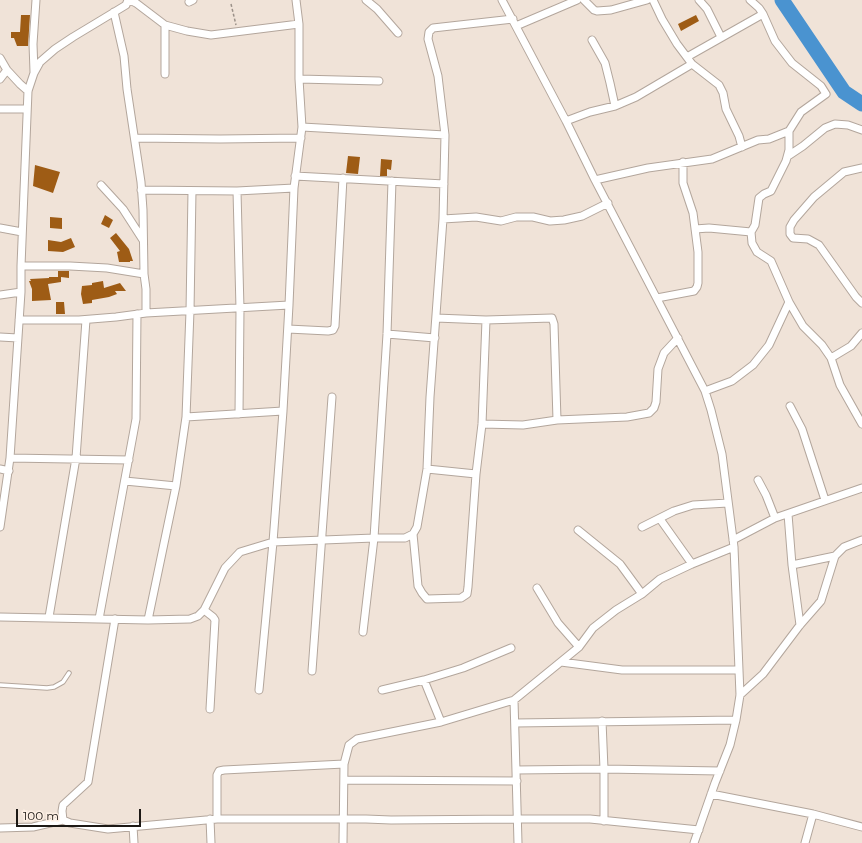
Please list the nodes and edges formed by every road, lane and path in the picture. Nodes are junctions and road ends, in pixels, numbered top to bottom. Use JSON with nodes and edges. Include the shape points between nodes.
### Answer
{"nodes":[{"id":1,"x":36,"y":0,"type":"edge"},
{"id":2,"x":129,"y":0,"type":"edge"},
{"id":3,"x":296,"y":0,"type":"edge"},
{"id":4,"x":366,"y":0,"type":"edge"},
{"id":5,"x":502,"y":0,"type":"edge"},
{"id":6,"x":577,"y":0,"type":"edge"},
{"id":7,"x":584,"y":0,"type":"edge"},
{"id":8,"x":647,"y":0,"type":"edge"},
{"id":9,"x":652,"y":0,"type":"edge"},
{"id":10,"x":700,"y":0,"type":"edge"},
{"id":11,"x":750,"y":0,"type":"edge"},
{"id":12,"x":231,"y":4,"type":"dead end"},
{"id":13,"x":114,"y":12,"type":"junction"},
{"id":14,"x":763,"y":14,"type":"junction"},
{"id":15,"x":512,"y":19,"type":"junction"},
{"id":16,"x":299,"y":24,"type":"junction"},
{"id":17,"x":165,"y":25,"type":"junction"},
{"id":18,"x":516,"y":26,"type":"junction"},
{"id":19,"x":238,"y":30,"type":"junction"},
{"id":20,"x":398,"y":33,"type":"dead end"},
{"id":21,"x":721,"y":38,"type":"junction"},
{"id":22,"x":592,"y":40,"type":"dead end"},
{"id":23,"x":687,"y":57,"type":"junction"},
{"id":24,"x":0,"y":58,"type":"edge"},
{"id":25,"x":692,"y":64,"type":"junction"},
{"id":26,"x":7,"y":70,"type":"junction"},
{"id":27,"x":34,"y":73,"type":"junction"},
{"id":28,"x":165,"y":74,"type":"dead end"},
{"id":29,"x":299,"y":78,"type":"junction"},
{"id":30,"x":0,"y":79,"type":"edge"},
{"id":31,"x":379,"y":81,"type":"dead end"},
{"id":32,"x":28,"y":91,"type":"junction"},
{"id":33,"x":614,"y":106,"type":"junction"},
{"id":34,"x":0,"y":109,"type":"edge"},
{"id":35,"x":27,"y":109,"type":"junction"},
{"id":36,"x":566,"y":121,"type":"junction"},
{"id":37,"x":302,"y":127,"type":"junction"},
{"id":38,"x":862,"y":130,"type":"edge"},
{"id":39,"x":789,"y":132,"type":"junction"},
{"id":40,"x":445,"y":134,"type":"junction"},
{"id":41,"x":135,"y":138,"type":"junction"},
{"id":42,"x":300,"y":138,"type":"junction"},
{"id":43,"x":742,"y":147,"type":"junction"},
{"id":44,"x":788,"y":156,"type":"junction"},
{"id":45,"x":683,"y":162,"type":"junction"},
{"id":46,"x":862,"y":168,"type":"edge"},
{"id":47,"x":295,"y":176,"type":"junction"},
{"id":48,"x":343,"y":178,"type":"junction"},
{"id":49,"x":595,"y":180,"type":"junction"},
{"id":50,"x":392,"y":181,"type":"junction"},
{"id":51,"x":444,"y":184,"type":"junction"},
{"id":52,"x":101,"y":185,"type":"dead end"},
{"id":53,"x":294,"y":188,"type":"junction"},
{"id":54,"x":141,"y":190,"type":"junction"},
{"id":55,"x":192,"y":191,"type":"junction"},
{"id":56,"x":238,"y":191,"type":"junction"},
{"id":57,"x":608,"y":203,"type":"junction"},
{"id":58,"x":443,"y":219,"type":"junction"},
{"id":59,"x":0,"y":228,"type":"edge"},
{"id":60,"x":695,"y":229,"type":"junction"},
{"id":61,"x":22,"y":232,"type":"junction"},
{"id":62,"x":751,"y":232,"type":"junction"},
{"id":63,"x":143,"y":241,"type":"junction"},
{"id":64,"x":20,"y":266,"type":"junction"},
{"id":65,"x":144,"y":274,"type":"junction"},
{"id":66,"x":21,"y":292,"type":"junction"},
{"id":67,"x":0,"y":295,"type":"edge"},
{"id":68,"x":657,"y":298,"type":"junction"},
{"id":69,"x":789,"y":302,"type":"junction"},
{"id":70,"x":862,"y":303,"type":"edge"},
{"id":71,"x":289,"y":305,"type":"junction"},
{"id":72,"x":240,"y":309,"type":"junction"},
{"id":73,"x":190,"y":311,"type":"junction"},
{"id":74,"x":146,"y":313,"type":"junction"},
{"id":75,"x":136,"y":314,"type":"junction"},
{"id":76,"x":436,"y":318,"type":"junction"},
{"id":77,"x":19,"y":320,"type":"junction"},
{"id":78,"x":86,"y":320,"type":"junction"},
{"id":79,"x":486,"y":320,"type":"junction"},
{"id":80,"x":288,"y":329,"type":"junction"},
{"id":81,"x":862,"y":333,"type":"edge"},
{"id":82,"x":387,"y":334,"type":"junction"},
{"id":83,"x":0,"y":337,"type":"edge"},
{"id":84,"x":18,"y":338,"type":"junction"},
{"id":85,"x":435,"y":338,"type":"junction"},
{"id":86,"x":678,"y":338,"type":"junction"},
{"id":87,"x":831,"y":358,"type":"junction"},
{"id":88,"x":705,"y":390,"type":"junction"},
{"id":89,"x":332,"y":397,"type":"dead end"},
{"id":90,"x":790,"y":406,"type":"dead end"},
{"id":91,"x":283,"y":411,"type":"junction"},
{"id":92,"x":239,"y":414,"type":"junction"},
{"id":93,"x":186,"y":417,"type":"junction"},
{"id":94,"x":557,"y":420,"type":"junction"},
{"id":95,"x":482,"y":424,"type":"junction"},
{"id":96,"x":862,"y":424,"type":"edge"},
{"id":97,"x":10,"y":458,"type":"junction"},
{"id":98,"x":76,"y":458,"type":"junction"},
{"id":99,"x":129,"y":460,"type":"junction"},
{"id":100,"x":0,"y":469,"type":"edge"},
{"id":101,"x":427,"y":469,"type":"junction"},
{"id":102,"x":9,"y":471,"type":"junction"},
{"id":103,"x":476,"y":474,"type":"junction"},
{"id":104,"x":758,"y":480,"type":"dead end"},
{"id":105,"x":125,"y":481,"type":"junction"},
{"id":106,"x":176,"y":486,"type":"junction"},
{"id":107,"x":862,"y":488,"type":"edge"},
{"id":108,"x":825,"y":500,"type":"junction"},
{"id":109,"x":728,"y":503,"type":"junction"},
{"id":110,"x":788,"y":514,"type":"junction"},
{"id":111,"x":775,"y":518,"type":"junction"},
{"id":112,"x":660,"y":519,"type":"junction"},
{"id":113,"x":0,"y":527,"type":"edge"},
{"id":114,"x":642,"y":527,"type":"dead end"},
{"id":115,"x":578,"y":530,"type":"dead end"},
{"id":116,"x":413,"y":534,"type":"junction"},
{"id":117,"x":374,"y":538,"type":"junction"},
{"id":118,"x":322,"y":540,"type":"junction"},
{"id":119,"x":862,"y":540,"type":"edge"},
{"id":120,"x":273,"y":542,"type":"junction"},
{"id":121,"x":734,"y":543,"type":"junction"},
{"id":122,"x":835,"y":556,"type":"junction"},
{"id":123,"x":692,"y":564,"type":"junction"},
{"id":124,"x":792,"y":565,"type":"junction"},
{"id":125,"x":537,"y":588,"type":"dead end"},
{"id":126,"x":642,"y":594,"type":"junction"},
{"id":127,"x":204,"y":610,"type":"junction"},
{"id":128,"x":0,"y":617,"type":"edge"},
{"id":129,"x":49,"y":617,"type":"junction"},
{"id":130,"x":99,"y":619,"type":"junction"},
{"id":131,"x":115,"y":619,"type":"junction"},
{"id":132,"x":148,"y":620,"type":"junction"},
{"id":133,"x":800,"y":625,"type":"junction"},
{"id":134,"x":363,"y":632,"type":"dead end"},
{"id":135,"x":579,"y":647,"type":"junction"},
{"id":136,"x":511,"y":648,"type":"dead end"},
{"id":137,"x":560,"y":662,"type":"junction"},
{"id":138,"x":312,"y":670,"type":"dead end"},
{"id":139,"x":740,"y":670,"type":"junction"},
{"id":140,"x":69,"y":673,"type":"dead end"},
{"id":141,"x":424,"y":680,"type":"junction"},
{"id":142,"x":0,"y":685,"type":"edge"},
{"id":143,"x":259,"y":690,"type":"dead end"},
{"id":144,"x":382,"y":690,"type":"dead end"},
{"id":145,"x":740,"y":695,"type":"junction"},
{"id":146,"x":514,"y":700,"type":"junction"},
{"id":147,"x":210,"y":709,"type":"dead end"},
{"id":148,"x":736,"y":720,"type":"junction"},
{"id":149,"x":602,"y":721,"type":"junction"},
{"id":150,"x":441,"y":722,"type":"junction"},
{"id":151,"x":515,"y":723,"type":"junction"},
{"id":152,"x":344,"y":764,"type":"junction"},
{"id":153,"x":604,"y":769,"type":"junction"},
{"id":154,"x":516,"y":770,"type":"junction"},
{"id":155,"x":720,"y":771,"type":"junction"},
{"id":156,"x":344,"y":780,"type":"junction"},
{"id":157,"x":516,"y":781,"type":"junction"},
{"id":158,"x":711,"y":794,"type":"junction"},
{"id":159,"x":813,"y":814,"type":"junction"},
{"id":160,"x":518,"y":818,"type":"junction"},
{"id":161,"x":214,"y":819,"type":"junction"},
{"id":162,"x":63,"y":820,"type":"junction"},
{"id":163,"x":343,"y":820,"type":"junction"},
{"id":164,"x":604,"y":821,"type":"junction"},
{"id":165,"x":133,"y":826,"type":"junction"},
{"id":166,"x":862,"y":827,"type":"edge"},
{"id":167,"x":0,"y":828,"type":"edge"},
{"id":168,"x":699,"y":830,"type":"junction"},
{"id":169,"x":134,"y":843,"type":"edge"},
{"id":170,"x":211,"y":843,"type":"edge"},
{"id":171,"x":343,"y":843,"type":"edge"},
{"id":172,"x":518,"y":843,"type":"edge"},
{"id":173,"x":694,"y":843,"type":"edge"},
{"id":174,"x":805,"y":843,"type":"edge"}],
"edges":[{"from":1,"to":27,"type":"street"},
{"from":2,"to":13,"type":"street"},
{"from":2,"to":17,"type":"street"},
{"from":3,"to":16,"type":"street"},
{"from":4,"to":20,"type":"street"},
{"from":5,"to":15,"type":"street"},
{"from":6,"to":18,"type":"street"},
{"from":7,"to":8,"type":"street","via":[[596,11],[611,10]]},
{"from":9,"to":23,"type":"street"},
{"from":10,"to":21,"type":"street"},
{"from":11,"to":14,"type":"street"},
{"from":12,"to":19,"type":"path"},
{"from":13,"to":27,"type":"street","via":[[55,49],[40,62]]},
{"from":13,"to":41,"type":"street","via":[[124,56]]},
{"from":14,"to":21,"type":"street"},
{"from":14,"to":39,"type":"street","via":[[775,41],[792,63],[826,93],[826,96],[801,112]]},
{"from":15,"to":18,"type":"street"},
{"from":15,"to":40,"type":"street","via":[[433,28],[429,32],[428,39],[438,76]]},
{"from":16,"to":19,"type":"street"},
{"from":16,"to":29,"type":"street"},
{"from":17,"to":19,"type":"street","via":[[211,35]]},
{"from":17,"to":28,"type":"street"},
{"from":18,"to":36,"type":"street"},
{"from":21,"to":23,"type":"street"},
{"from":22,"to":33,"type":"street","via":[[605,63]]},
{"from":23,"to":25,"type":"street"},
{"from":24,"to":26,"type":"street"},
{"from":25,"to":33,"type":"street","via":[[636,97]]},
{"from":25,"to":43,"type":"street","via":[[719,85]]},
{"from":26,"to":30,"type":"street"},
{"from":26,"to":32,"type":"street"},
{"from":27,"to":32,"type":"street"},
{"from":29,"to":31,"type":"street"},
{"from":29,"to":37,"type":"street"},
{"from":32,"to":35,"type":"street"},
{"from":33,"to":36,"type":"street"},
{"from":34,"to":35,"type":"street"},
{"from":35,"to":61,"type":"street"},
{"from":36,"to":49,"type":"street"},
{"from":37,"to":40,"type":"street"},
{"from":37,"to":42,"type":"street"},
{"from":38,"to":44,"type":"street","via":[[835,124],[825,128]]},
{"from":39,"to":43,"type":"street"},
{"from":39,"to":44,"type":"street"},
{"from":40,"to":51,"type":"street"},
{"from":41,"to":42,"type":"street"},
{"from":41,"to":54,"type":"street"},
{"from":42,"to":47,"type":"street"},
{"from":43,"to":45,"type":"street","via":[[712,159]]},
{"from":44,"to":62,"type":"street","via":[[771,191],[759,198],[755,225]]},
{"from":45,"to":49,"type":"street"},
{"from":45,"to":60,"type":"street","via":[[683,183]]},
{"from":46,"to":70,"type":"street","via":[[844,172],[814,197],[794,220],[790,234],[793,238],[808,239],[819,245]]},
{"from":47,"to":48,"type":"street"},
{"from":47,"to":53,"type":"street"},
{"from":48,"to":50,"type":"street"},
{"from":48,"to":80,"type":"street","via":[[336,326],[328,332]]},
{"from":49,"to":57,"type":"street"},
{"from":50,"to":51,"type":"street"},
{"from":50,"to":82,"type":"street"},
{"from":51,"to":58,"type":"street"},
{"from":52,"to":63,"type":"street","via":[[123,208]]},
{"from":53,"to":56,"type":"street"},
{"from":53,"to":71,"type":"street"},
{"from":54,"to":55,"type":"street"},
{"from":54,"to":63,"type":"street"},
{"from":55,"to":56,"type":"street"},
{"from":55,"to":73,"type":"street"},
{"from":56,"to":72,"type":"street"},
{"from":57,"to":58,"type":"street","via":[[582,216],[564,220],[550,221],[533,217],[516,217],[501,221],[476,217]]},
{"from":57,"to":68,"type":"street"},
{"from":58,"to":76,"type":"street"},
{"from":59,"to":61,"type":"street"},
{"from":60,"to":62,"type":"street"},
{"from":60,"to":68,"type":"street","via":[[698,252],[697,288],[694,291]]},
{"from":61,"to":64,"type":"street"},
{"from":62,"to":69,"type":"street","via":[[752,243],[758,252],[771,261]]},
{"from":63,"to":65,"type":"street"},
{"from":64,"to":65,"type":"street","via":[[107,268]]},
{"from":64,"to":66,"type":"street"},
{"from":65,"to":74,"type":"street"},
{"from":66,"to":67,"type":"street"},
{"from":66,"to":77,"type":"street"},
{"from":68,"to":86,"type":"street"},
{"from":69,"to":87,"type":"street","via":[[803,326]]},
{"from":69,"to":88,"type":"street","via":[[769,345],[753,365],[732,381]]},
{"from":71,"to":72,"type":"street"},
{"from":71,"to":80,"type":"street"},
{"from":72,"to":73,"type":"street"},
{"from":72,"to":92,"type":"street"},
{"from":73,"to":74,"type":"street"},
{"from":73,"to":93,"type":"street"},
{"from":74,"to":75,"type":"street"},
{"from":75,"to":78,"type":"street"},
{"from":75,"to":99,"type":"street","via":[[136,419]]},
{"from":76,"to":79,"type":"street"},
{"from":76,"to":85,"type":"street"},
{"from":77,"to":78,"type":"street"},
{"from":77,"to":84,"type":"street"},
{"from":78,"to":98,"type":"street"},
{"from":79,"to":94,"type":"street","via":[[552,318]]},
{"from":79,"to":95,"type":"street"},
{"from":80,"to":91,"type":"street"},
{"from":81,"to":87,"type":"street","via":[[851,346]]},
{"from":82,"to":85,"type":"street"},
{"from":82,"to":117,"type":"street"},
{"from":83,"to":84,"type":"street"},
{"from":84,"to":97,"type":"street"},
{"from":85,"to":101,"type":"street"},
{"from":86,"to":88,"type":"street"},
{"from":86,"to":94,"type":"street","via":[[664,353],[658,369],[656,402],[649,413],[627,417]]},
{"from":87,"to":96,"type":"street","via":[[840,385]]},
{"from":88,"to":109,"type":"street","via":[[722,454]]},
{"from":89,"to":118,"type":"street"},
{"from":90,"to":108,"type":"street","via":[[802,429]]},
{"from":91,"to":92,"type":"street"},
{"from":91,"to":120,"type":"street"},
{"from":92,"to":93,"type":"street"},
{"from":93,"to":106,"type":"street"},
{"from":94,"to":95,"type":"street","via":[[523,425]]},
{"from":95,"to":103,"type":"street"},
{"from":97,"to":98,"type":"street"},
{"from":97,"to":102,"type":"street"},
{"from":98,"to":99,"type":"street"},
{"from":98,"to":129,"type":"street"},
{"from":99,"to":105,"type":"street"},
{"from":100,"to":102,"type":"street"},
{"from":101,"to":103,"type":"street"},
{"from":101,"to":116,"type":"street","via":[[417,527]]},
{"from":102,"to":113,"type":"street"},
{"from":103,"to":116,"type":"street","via":[[467,594],[461,598],[427,599],[418,586]]},
{"from":104,"to":111,"type":"street"},
{"from":105,"to":106,"type":"street"},
{"from":105,"to":130,"type":"street"},
{"from":106,"to":132,"type":"street"},
{"from":107,"to":108,"type":"street"},
{"from":108,"to":110,"type":"street"},
{"from":109,"to":112,"type":"street","via":[[693,505]]},
{"from":109,"to":121,"type":"street"},
{"from":110,"to":111,"type":"street"},
{"from":110,"to":124,"type":"street"},
{"from":111,"to":121,"type":"street"},
{"from":112,"to":114,"type":"street"},
{"from":112,"to":123,"type":"street"},
{"from":115,"to":126,"type":"street","via":[[620,564]]},
{"from":116,"to":117,"type":"street","via":[[405,538]]},
{"from":117,"to":118,"type":"street"},
{"from":117,"to":134,"type":"street"},
{"from":118,"to":120,"type":"street"},
{"from":118,"to":138,"type":"street"},
{"from":119,"to":122,"type":"street","via":[[844,547]]},
{"from":120,"to":127,"type":"street","via":[[240,552],[225,568]]},
{"from":120,"to":143,"type":"street"},
{"from":121,"to":123,"type":"street"},
{"from":121,"to":139,"type":"street"},
{"from":122,"to":124,"type":"street"},
{"from":122,"to":133,"type":"street","via":[[821,601]]},
{"from":123,"to":126,"type":"street","via":[[660,579]]},
{"from":124,"to":133,"type":"street"},
{"from":125,"to":135,"type":"street","via":[[558,623]]},
{"from":126,"to":135,"type":"street","via":[[593,628]]},
{"from":127,"to":132,"type":"street","via":[[190,619]]},
{"from":127,"to":147,"type":"street","via":[[215,620]]},
{"from":128,"to":129,"type":"street"},
{"from":129,"to":130,"type":"street"},
{"from":130,"to":131,"type":"street"},
{"from":131,"to":132,"type":"street"},
{"from":131,"to":162,"type":"street","via":[[88,782],[63,805]]},
{"from":133,"to":145,"type":"street","via":[[763,674]]},
{"from":135,"to":137,"type":"street"},
{"from":136,"to":141,"type":"street","via":[[463,668]]},
{"from":137,"to":139,"type":"street","via":[[622,670]]},
{"from":137,"to":146,"type":"street"},
{"from":139,"to":145,"type":"street"},
{"from":140,"to":142,"type":"lane","via":[[63,682],[54,687]]},
{"from":141,"to":144,"type":"street"},
{"from":141,"to":150,"type":"street"},
{"from":145,"to":148,"type":"street"},
{"from":146,"to":150,"type":"street"},
{"from":146,"to":151,"type":"street"},
{"from":148,"to":149,"type":"street"},
{"from":148,"to":155,"type":"street"},
{"from":149,"to":151,"type":"street"},
{"from":149,"to":153,"type":"street"},
{"from":150,"to":152,"type":"street","via":[[357,739],[349,745]]},
{"from":151,"to":154,"type":"street"},
{"from":152,"to":156,"type":"street"},
{"from":152,"to":161,"type":"street","via":[[219,771]]},
{"from":153,"to":154,"type":"street"},
{"from":153,"to":155,"type":"street"},
{"from":153,"to":164,"type":"street"},
{"from":154,"to":157,"type":"street"},
{"from":155,"to":158,"type":"street"},
{"from":156,"to":157,"type":"street"},
{"from":156,"to":163,"type":"street"},
{"from":157,"to":160,"type":"street"},
{"from":158,"to":159,"type":"street"},
{"from":158,"to":168,"type":"street"},
{"from":159,"to":166,"type":"street"},
{"from":159,"to":174,"type":"street"},
{"from":160,"to":163,"type":"street"},
{"from":160,"to":164,"type":"street"},
{"from":160,"to":172,"type":"street"},
{"from":161,"to":163,"type":"street"},
{"from":161,"to":165,"type":"street"},
{"from":161,"to":170,"type":"street"},
{"from":162,"to":165,"type":"street","via":[[108,829]]},
{"from":162,"to":167,"type":"street","via":[[33,827]]},
{"from":163,"to":171,"type":"street"},
{"from":164,"to":168,"type":"street"},
{"from":165,"to":169,"type":"street"},
{"from":168,"to":173,"type":"street"}]}
